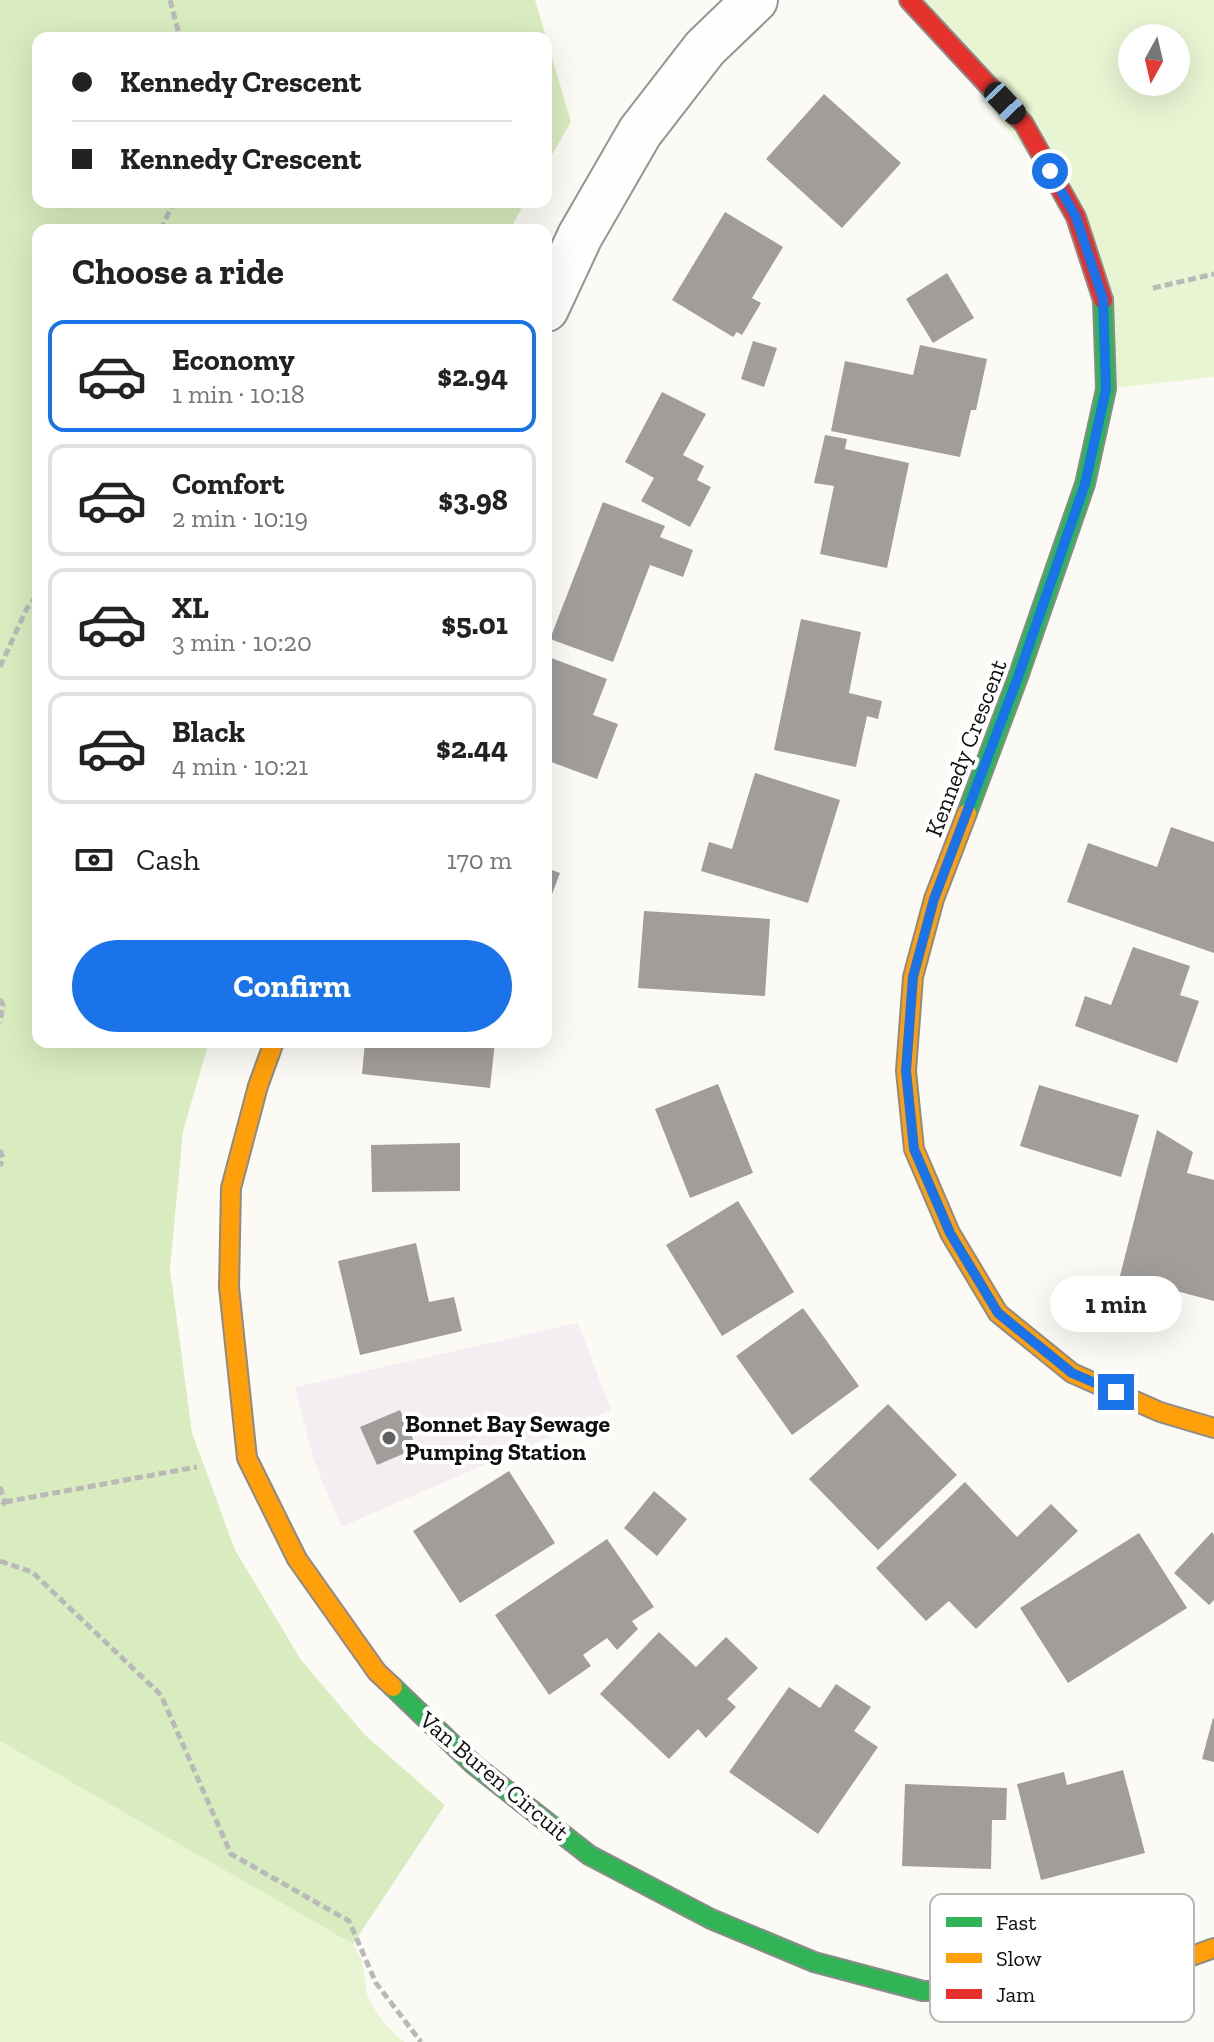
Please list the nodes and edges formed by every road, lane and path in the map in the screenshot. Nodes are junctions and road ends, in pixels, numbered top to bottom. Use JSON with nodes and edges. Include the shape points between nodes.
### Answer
{"nodes":[{"id":1,"x":170,"y":0,"type":"edge"},
{"id":2,"x":755,"y":0,"type":"edge"},
{"id":3,"x":909,"y":0,"type":"edge"},
{"id":4,"x":178,"y":32,"type":"edge"},
{"id":5,"x":1214,"y":274,"type":"edge"},
{"id":6,"x":552,"y":296,"type":"edge"},
{"id":7,"x":1103,"y":299,"type":"junction"},
{"id":8,"x":32,"y":602,"type":"edge"},
{"id":9,"x":0,"y":667,"type":"edge"},
{"id":10,"x":0,"y":999,"type":"edge"},
{"id":11,"x":0,"y":1023,"type":"edge"},
{"id":12,"x":272,"y":1048,"type":"edge"},
{"id":13,"x":0,"y":1150,"type":"edge"},
{"id":14,"x":0,"y":1166,"type":"edge"},
{"id":15,"x":1214,"y":1428,"type":"edge"},
{"id":16,"x":247,"y":1458,"type":"junction"},
{"id":17,"x":0,"y":1487,"type":"edge"},
{"id":18,"x":3,"y":1504,"type":"edge"},
{"id":19,"x":0,"y":1561,"type":"edge"},
{"id":20,"x":1214,"y":1948,"type":"edge"},
{"id":21,"x":1194,"y":1955,"type":"edge"},
{"id":22,"x":930,"y":1991,"type":"edge"},
{"id":23,"x":421,"y":2042,"type":"edge"}],
"edges":[{"from":1,"to":4,"type":"path"},
{"from":2,"to":6,"type":"street","via":[[705,48],[640,132]]},
{"from":3,"to":7,"type":"street","name":"Kennedy Crescent","via":[[1024,124],[1076,217]]},
{"from":5,"to":7,"type":"path"},
{"from":7,"to":15,"type":"street","name":"Kennedy Crescent","via":[[1106,389],[1085,484],[934,899],[913,977],[906,1071],[914,1149],[950,1233],[998,1313],[1072,1373],[1160,1412]]},
{"from":8,"to":9,"type":"path"},
{"from":10,"to":11,"type":"path"},
{"from":12,"to":16,"type":"street","name":"Van Buren Circuit","via":[[231,1188],[229,1287]]},
{"from":13,"to":14,"type":"path"},
{"from":16,"to":18,"type":"path"},
{"from":16,"to":22,"type":"street","name":"Van Buren Circuit","via":[[297,1559],[377,1672],[473,1764],[589,1855],[711,1919],[814,1962]]},
{"from":17,"to":18,"type":"path"},
{"from":19,"to":23,"type":"path","via":[[32,1572],[161,1695],[231,1854],[349,1921],[376,1983]]},
{"from":20,"to":21,"type":"street","name":"Van Buren Circuit"}]}
